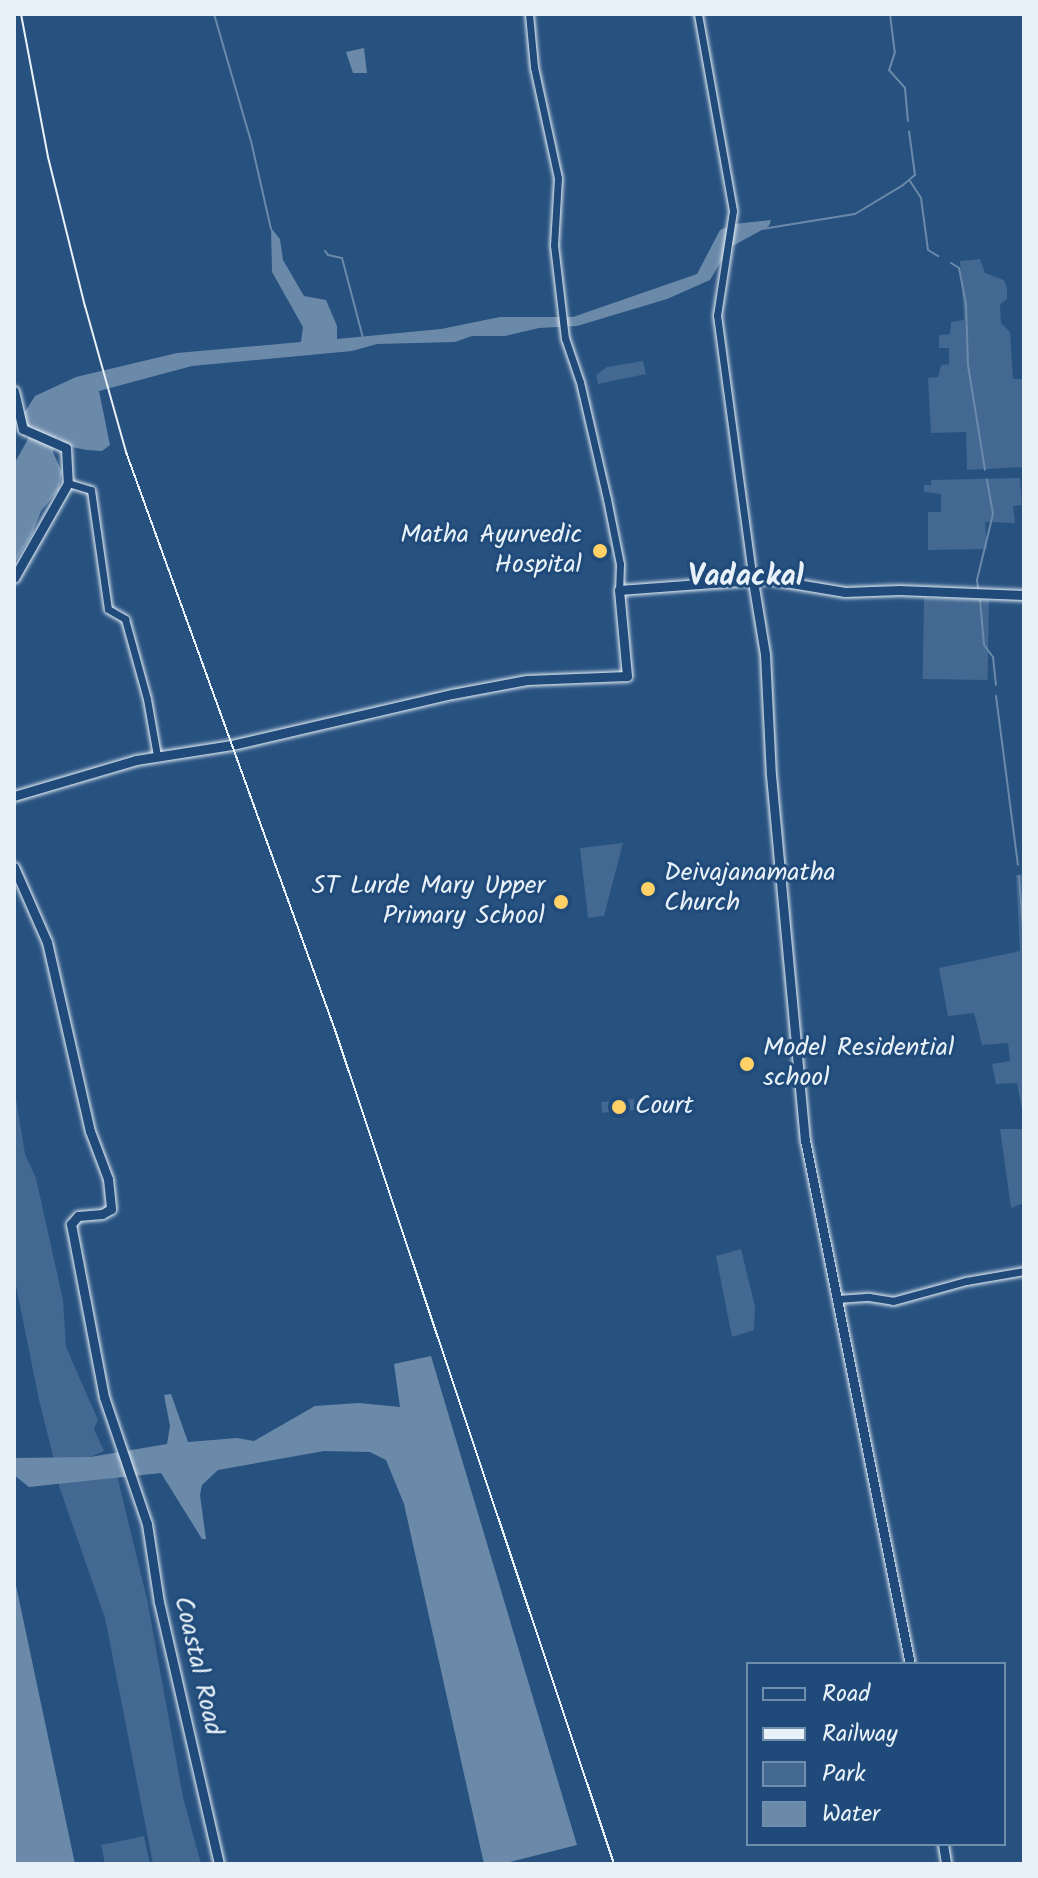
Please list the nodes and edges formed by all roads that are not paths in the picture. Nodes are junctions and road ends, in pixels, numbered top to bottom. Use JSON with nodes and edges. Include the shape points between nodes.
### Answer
{"nodes":[{"id":1,"x":529,"y":14,"type":"edge"},
{"id":2,"x":698,"y":14,"type":"edge"},
{"id":3,"x":14,"y":391,"type":"edge"},
{"id":4,"x":68,"y":483,"type":"junction"},
{"id":5,"x":14,"y":578,"type":"edge"},
{"id":6,"x":753,"y":581,"type":"junction"},
{"id":7,"x":619,"y":590,"type":"junction"},
{"id":8,"x":1024,"y":595,"type":"edge"},
{"id":9,"x":157,"y":756,"type":"junction"},
{"id":10,"x":14,"y":796,"type":"edge"},
{"id":11,"x":14,"y":867,"type":"edge"},
{"id":12,"x":1024,"y":1271,"type":"edge"},
{"id":13,"x":837,"y":1299,"type":"junction"},
{"id":14,"x":910,"y":1662,"type":"edge"},
{"id":15,"x":219,"y":1864,"type":"edge"}],
"edges":[{"from":1,"to":7,"type":"street","via":[[534,67],[558,178],[554,245],[560,308],[607,499],[620,564]]},
{"from":2,"to":6,"type":"street","via":[[733,211],[717,315]]},
{"from":3,"to":4,"type":"main road","via":[[28,434],[62,443]]},
{"from":4,"to":5,"type":"main road"},
{"from":4,"to":9,"type":"street","via":[[91,490],[108,609],[125,619]]},
{"from":6,"to":7,"type":"main road"},
{"from":6,"to":8,"type":"main road","via":[[845,592]]},
{"from":6,"to":13,"type":"main road","via":[[765,654],[805,1140]]},
{"from":7,"to":9,"type":"main road","via":[[627,676],[527,680],[232,745]]},
{"from":9,"to":10,"type":"main road"},
{"from":11,"to":15,"type":"main road","name":"Coastal Road","via":[[47,942],[90,1131],[108,1179],[111,1209],[78,1216],[71,1224],[104,1397],[147,1524],[159,1602]]},
{"from":12,"to":13,"type":"street","via":[[893,1301]]},
{"from":13,"to":14,"type":"main road"}]}
